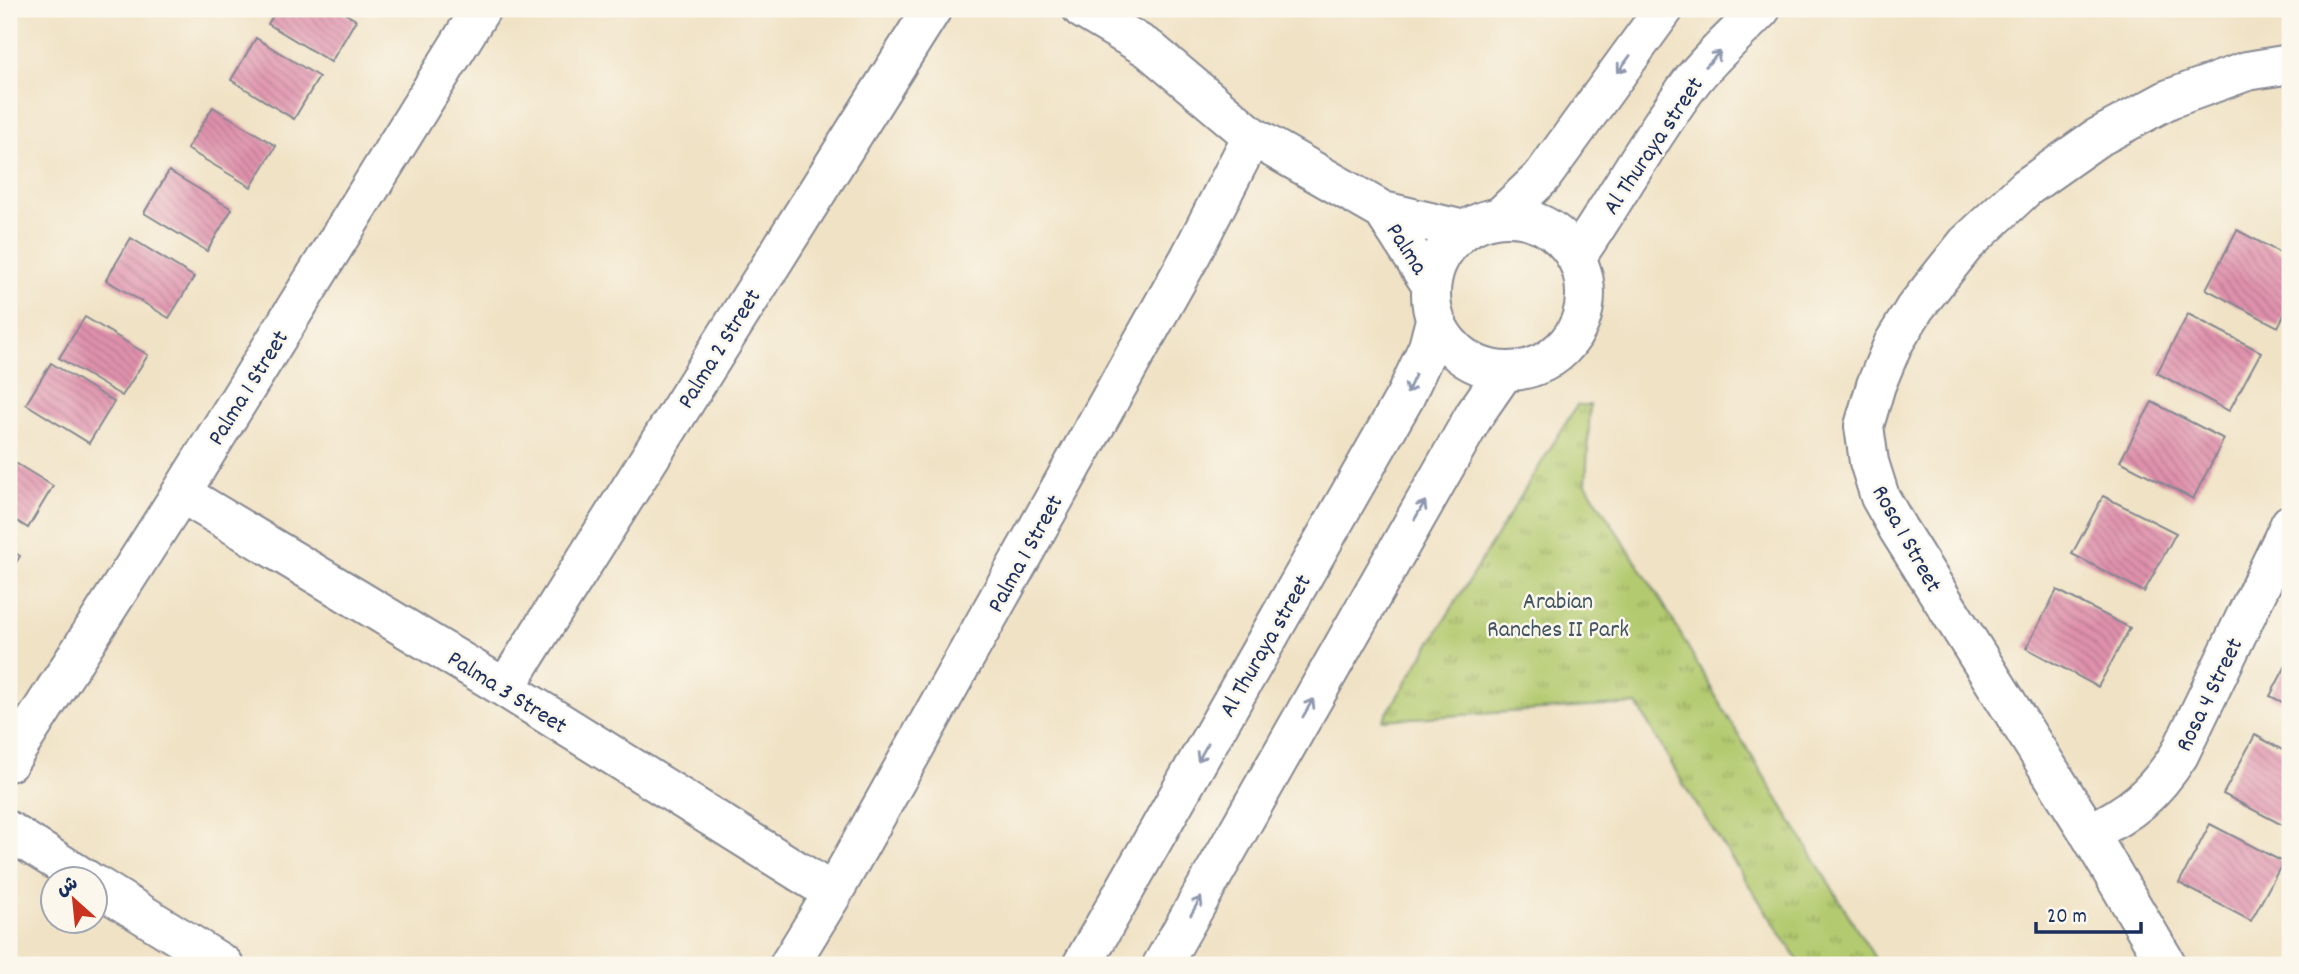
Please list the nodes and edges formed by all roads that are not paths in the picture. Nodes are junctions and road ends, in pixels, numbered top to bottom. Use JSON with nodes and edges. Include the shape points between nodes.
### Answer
{"nodes":[{"id":1,"x":481,"y":9,"type":"edge"},
{"id":2,"x":932,"y":9,"type":"edge"},
{"id":3,"x":1082,"y":9,"type":"edge"},
{"id":4,"x":1664,"y":9,"type":"edge"},
{"id":5,"x":1761,"y":9,"type":"edge"},
{"id":6,"x":2290,"y":64,"type":"edge"},
{"id":7,"x":1252,"y":136,"type":"junction"},
{"id":8,"x":1383,"y":211,"type":"junction"},
{"id":9,"x":1500,"y":218,"type":"junction"},
{"id":10,"x":1464,"y":230,"type":"junction"},
{"id":11,"x":1577,"y":256,"type":"junction"},
{"id":12,"x":1433,"y":302,"type":"junction"},
{"id":13,"x":1504,"y":372,"type":"junction"},
{"id":14,"x":181,"y":493,"type":"junction"},
{"id":15,"x":2290,"y":524,"type":"edge"},
{"id":16,"x":505,"y":688,"type":"junction"},
{"id":17,"x":9,"y":762,"type":"edge"},
{"id":18,"x":9,"y":831,"type":"edge"},
{"id":19,"x":2089,"y":833,"type":"junction"},
{"id":20,"x":65,"y":866,"type":"edge"},
{"id":21,"x":108,"y":893,"type":"edge"},
{"id":22,"x":833,"y":893,"type":"junction"},
{"id":23,"x":224,"y":965,"type":"edge"},
{"id":24,"x":789,"y":965,"type":"edge"},
{"id":25,"x":1082,"y":965,"type":"edge"},
{"id":26,"x":1162,"y":965,"type":"edge"},
{"id":27,"x":2167,"y":965,"type":"edge"}],
"edges":[{"from":1,"to":14,"type":"street","name":"Palma 1 Street"},
{"from":2,"to":16,"type":"street","name":"Palma 2 Street"},
{"from":3,"to":7,"type":"street","via":[[1149,49]]},
{"from":4,"to":9,"type":"street","one_way":true,"via":[[1542,177]]},
{"from":11,"to":5,"type":"street","name":"Al Thuraya street","one_way":true,"via":[[1693,80]]},
{"from":6,"to":19,"type":"street","name":"Rosa 1 Street","via":[[2247,71],[2169,99],[2095,139],[2027,187],[1966,244],[1915,308],[1893,344],[1864,426],[1880,497]]},
{"from":7,"to":8,"type":"street"},
{"from":7,"to":22,"type":"street","name":"Palma 1 Street","via":[[1184,269]]},
{"from":8,"to":10,"type":"street","name":"Palma"},
{"from":8,"to":12,"type":"street","name":"Palma"},
{"from":9,"to":10,"type":"street"},
{"from":9,"to":11,"type":"street","via":[[1544,225],[1563,238]]},
{"from":10,"to":12,"type":"street","via":[[1437,264]]},
{"from":11,"to":13,"type":"street","via":[[1586,282],[1585,310],[1574,335],[1556,356],[1531,368]]},
{"from":12,"to":13,"type":"street","via":[[1445,340],[1461,357]]},
{"from":12,"to":25,"type":"street","name":"Al Thuraya street","one_way":true,"via":[[1428,347],[1405,397]]},
{"from":26,"to":13,"type":"street","one_way":true,"via":[[1475,414]]},
{"from":14,"to":16,"type":"street","name":"Palma 3 Street"},
{"from":14,"to":17,"type":"street","name":"Palma 1 Street"},
{"from":15,"to":19,"type":"street","name":"Rosa 4 Street","via":[[2163,780],[2117,820]]},
{"from":16,"to":22,"type":"street","name":"Palma 3 Street"},
{"from":18,"to":20,"type":"street"},
{"from":19,"to":27,"type":"street","name":"Rosa 1 Street"},
{"from":21,"to":23,"type":"street"},
{"from":22,"to":24,"type":"street","name":"Palma 1 Street"}]}
